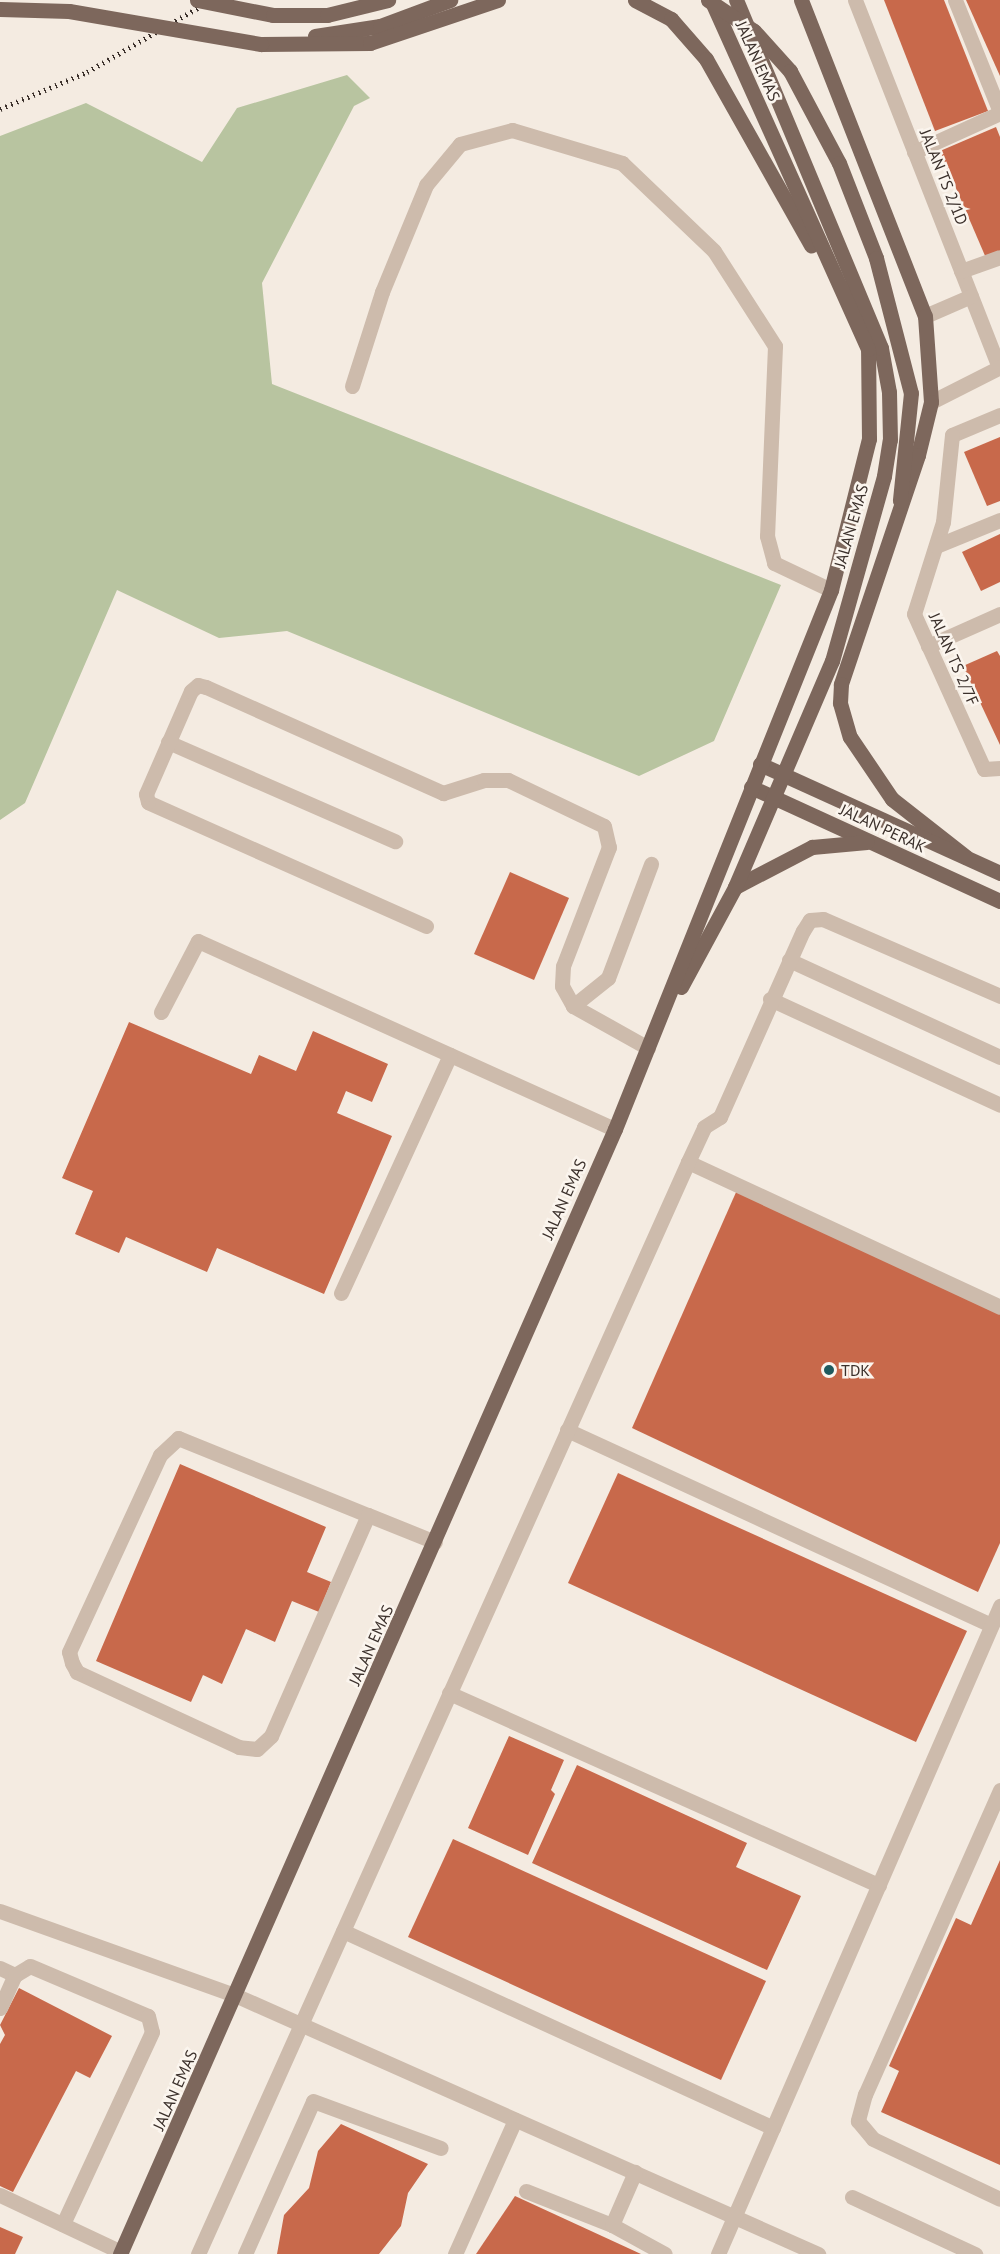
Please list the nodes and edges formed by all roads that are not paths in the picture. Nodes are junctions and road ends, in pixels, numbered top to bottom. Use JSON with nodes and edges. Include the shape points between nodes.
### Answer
{"nodes":[{"id":1,"x":197,"y":0,"type":"edge"},
{"id":2,"x":388,"y":0,"type":"edge"},
{"id":3,"x":450,"y":0,"type":"edge"},
{"id":4,"x":498,"y":0,"type":"edge"},
{"id":5,"x":635,"y":0,"type":"edge"},
{"id":6,"x":710,"y":0,"type":"edge"},
{"id":7,"x":736,"y":0,"type":"edge"},
{"id":8,"x":801,"y":0,"type":"edge"},
{"id":9,"x":955,"y":0,"type":"edge"},
{"id":10,"x":856,"y":1,"type":"edge"},
{"id":11,"x":0,"y":9,"type":"edge"},
{"id":12,"x":261,"y":44,"type":"junction"},
{"id":13,"x":1000,"y":113,"type":"edge"},
{"id":14,"x":914,"y":152,"type":"junction"},
{"id":15,"x":1000,"y":257,"type":"edge"},
{"id":16,"x":961,"y":271,"type":"junction"},
{"id":17,"x":971,"y":296,"type":"junction"},
{"id":18,"x":926,"y":316,"type":"junction"},
{"id":19,"x":1000,"y":367,"type":"edge"},
{"id":20,"x":352,"y":386,"type":"dead end"},
{"id":21,"x":871,"y":386,"type":"junction"},
{"id":22,"x":931,"y":402,"type":"junction"},
{"id":23,"x":1000,"y":415,"type":"edge"},
{"id":24,"x":900,"y":500,"type":"junction"},
{"id":25,"x":1000,"y":520,"type":"edge"},
{"id":26,"x":936,"y":546,"type":"junction"},
{"id":27,"x":831,"y":590,"type":"junction"},
{"id":28,"x":1000,"y":614,"type":"edge"},
{"id":29,"x":928,"y":646,"type":"junction"},
{"id":30,"x":168,"y":742,"type":"junction"},
{"id":31,"x":760,"y":764,"type":"junction"},
{"id":32,"x":1000,"y":768,"type":"edge"},
{"id":33,"x":786,"y":775,"type":"junction"},
{"id":34,"x":751,"y":787,"type":"junction"},
{"id":35,"x":776,"y":798,"type":"junction"},
{"id":36,"x":395,"y":841,"type":"dead end"},
{"id":37,"x":870,"y":842,"type":"junction"},
{"id":38,"x":966,"y":857,"type":"junction"},
{"id":39,"x":651,"y":864,"type":"dead end"},
{"id":40,"x":1000,"y":873,"type":"edge"},
{"id":41,"x":735,"y":887,"type":"junction"},
{"id":42,"x":1000,"y":902,"type":"edge"},
{"id":43,"x":426,"y":926,"type":"dead end"},
{"id":44,"x":789,"y":960,"type":"junction"},
{"id":45,"x":1000,"y":996,"type":"edge"},
{"id":46,"x":770,"y":999,"type":"junction"},
{"id":47,"x":573,"y":1006,"type":"junction"},
{"id":48,"x":161,"y":1012,"type":"dead end"},
{"id":49,"x":648,"y":1048,"type":"junction"},
{"id":50,"x":450,"y":1055,"type":"junction"},
{"id":51,"x":1000,"y":1057,"type":"edge"},
{"id":52,"x":1000,"y":1105,"type":"edge"},
{"id":53,"x":615,"y":1129,"type":"junction"},
{"id":54,"x":688,"y":1162,"type":"junction"},
{"id":55,"x":341,"y":1293,"type":"dead end"},
{"id":56,"x":1000,"y":1307,"type":"edge"},
{"id":57,"x":567,"y":1430,"type":"junction"},
{"id":58,"x":368,"y":1515,"type":"junction"},
{"id":59,"x":435,"y":1542,"type":"junction"},
{"id":60,"x":1000,"y":1606,"type":"edge"},
{"id":61,"x":991,"y":1625,"type":"junction"},
{"id":62,"x":449,"y":1693,"type":"junction"},
{"id":63,"x":1000,"y":1790,"type":"edge"},
{"id":64,"x":879,"y":1885,"type":"junction"},
{"id":65,"x":0,"y":1911,"type":"edge"},
{"id":66,"x":343,"y":1931,"type":"junction"},
{"id":67,"x":0,"y":1968,"type":"edge"},
{"id":68,"x":15,"y":1975,"type":"junction"},
{"id":69,"x":237,"y":1996,"type":"junction"},
{"id":70,"x":0,"y":2007,"type":"edge"},
{"id":71,"x":300,"y":2024,"type":"junction"},
{"id":72,"x":515,"y":2120,"type":"junction"},
{"id":73,"x":773,"y":2128,"type":"junction"},
{"id":74,"x":441,"y":2148,"type":"dead end"},
{"id":75,"x":635,"y":2172,"type":"junction"},
{"id":76,"x":526,"y":2191,"type":"dead end"},
{"id":77,"x":0,"y":2195,"type":"edge"},
{"id":78,"x":852,"y":2197,"type":"dead end"},
{"id":79,"x":1000,"y":2199,"type":"edge"},
{"id":80,"x":736,"y":2215,"type":"junction"},
{"id":81,"x":63,"y":2224,"type":"junction"},
{"id":82,"x":612,"y":2225,"type":"junction"},
{"id":83,"x":121,"y":2253,"type":"edge"},
{"id":84,"x":198,"y":2254,"type":"edge"},
{"id":85,"x":244,"y":2254,"type":"edge"},
{"id":86,"x":455,"y":2254,"type":"edge"},
{"id":87,"x":665,"y":2254,"type":"edge"},
{"id":88,"x":718,"y":2254,"type":"edge"},
{"id":89,"x":818,"y":2254,"type":"edge"},
{"id":90,"x":975,"y":2254,"type":"edge"}],
"edges":[{"from":1,"to":2,"type":"main road","bridge":true,"via":[[273,15],[327,15]]},
{"from":3,"to":12,"type":"main road","via":[[380,26]]},
{"from":4,"to":12,"type":"main road","via":[[370,43]]},
{"from":5,"to":21,"type":"main road","via":[[672,19],[720,81],[824,269]]},
{"from":6,"to":21,"type":"main road","name":"JALAN EMAS","via":[[868,349]]},
{"from":6,"to":24,"type":"main road","bridge":true,"via":[[754,31],[790,71],[839,163],[876,258],[911,393]]},
{"from":7,"to":33,"type":"main road","name":"JALAN EMAS","via":[[881,348],[889,392],[884,476],[832,661]]},
{"from":8,"to":18,"type":"main road"},
{"from":9,"to":13,"type":"street"},
{"from":10,"to":14,"type":"street","name":"JALAN TS 2/1D"},
{"from":11,"to":12,"type":"main road","bridge":true,"via":[[69,11]]},
{"from":13,"to":14,"type":"street"},
{"from":14,"to":16,"type":"street","name":"JALAN TS 2/1D"},
{"from":15,"to":16,"type":"street"},
{"from":16,"to":17,"type":"street","name":"JALAN TS 2/1D"},
{"from":17,"to":18,"type":"street"},
{"from":17,"to":19,"type":"street","name":"JALAN TS 2/1D"},
{"from":18,"to":22,"type":"main road"},
{"from":19,"to":22,"type":"street"},
{"from":20,"to":27,"type":"street","via":[[382,292],[426,185],[460,144],[512,130],[622,163],[714,251],[775,345],[767,536],[774,563]]},
{"from":21,"to":27,"type":"main road","name":"JALAN EMAS","via":[[869,439]]},
{"from":22,"to":24,"type":"main road"},
{"from":23,"to":26,"type":"street","name":"JALAN TS 2/7F","via":[[952,435],[944,522]]},
{"from":24,"to":38,"type":"main road","via":[[841,684],[840,704],[850,737],[892,799]]},
{"from":25,"to":26,"type":"street"},
{"from":26,"to":29,"type":"street","name":"JALAN TS 2/7F","via":[[914,614]]},
{"from":27,"to":31,"type":"main road","name":"JALAN EMAS"},
{"from":28,"to":29,"type":"street"},
{"from":29,"to":32,"type":"street","name":"JALAN TS 2/7F","via":[[984,769]]},
{"from":30,"to":36,"type":"street"},
{"from":30,"to":43,"type":"street","via":[[146,794],[148,802]]},
{"from":30,"to":47,"type":"street","via":[[191,691],[198,685],[443,793],[484,780],[508,780],[604,826],[609,847],[563,966],[562,986]]},
{"from":31,"to":33,"type":"main road","name":"JALAN PERAK"},
{"from":31,"to":34,"type":"main road","name":"JALAN EMAS"},
{"from":33,"to":35,"type":"main road","name":"JALAN EMAS"},
{"from":33,"to":38,"type":"main road","name":"JALAN PERAK"},
{"from":34,"to":35,"type":"main road","name":"JALAN PERAK"},
{"from":34,"to":49,"type":"main road","name":"JALAN EMAS"},
{"from":35,"to":37,"type":"main road","name":"JALAN PERAK"},
{"from":35,"to":41,"type":"main road","name":"JALAN EMAS"},
{"from":37,"to":41,"type":"main road","via":[[812,847]]},
{"from":37,"to":42,"type":"main road","name":"JALAN PERAK"},
{"from":38,"to":40,"type":"main road","name":"JALAN PERAK"},
{"from":39,"to":47,"type":"street","via":[[608,978]]},
{"from":41,"to":49,"type":"main road","name":"JALAN EMAS"},
{"from":44,"to":45,"type":"street","via":[[810,920],[823,920]]},
{"from":44,"to":46,"type":"street"},
{"from":44,"to":51,"type":"street"},
{"from":46,"to":52,"type":"street"},
{"from":46,"to":54,"type":"street","via":[[720,1118],[704,1127]]},
{"from":47,"to":49,"type":"street"},
{"from":48,"to":50,"type":"street","via":[[198,941]]},
{"from":49,"to":53,"type":"main road","name":"JALAN EMAS"},
{"from":50,"to":53,"type":"street"},
{"from":50,"to":55,"type":"street"},
{"from":53,"to":59,"type":"main road","name":"JALAN EMAS"},
{"from":54,"to":56,"type":"street"},
{"from":54,"to":57,"type":"street"},
{"from":57,"to":61,"type":"street"},
{"from":57,"to":62,"type":"street"},
{"from":58,"to":58,"type":"street","via":[[178,1438],[160,1455],[69,1652],[72,1663],[77,1672],[239,1747],[257,1749],[271,1736]]},
{"from":58,"to":59,"type":"street"},
{"from":59,"to":69,"type":"main road","name":"JALAN EMAS"},
{"from":60,"to":61,"type":"street"},
{"from":61,"to":64,"type":"street"},
{"from":62,"to":64,"type":"street"},
{"from":62,"to":66,"type":"street"},
{"from":63,"to":79,"type":"street","via":[[865,2094],[858,2121],[873,2139]]},
{"from":64,"to":73,"type":"street"},
{"from":65,"to":69,"type":"street"},
{"from":66,"to":71,"type":"street"},
{"from":66,"to":73,"type":"street"},
{"from":67,"to":68,"type":"street"},
{"from":68,"to":70,"type":"street"},
{"from":68,"to":81,"type":"street","via":[[30,1966],[42,1969],[148,2016],[152,2032]]},
{"from":69,"to":71,"type":"street"},
{"from":69,"to":83,"type":"main road","name":"JALAN EMAS"},
{"from":71,"to":72,"type":"street"},
{"from":71,"to":84,"type":"street"},
{"from":72,"to":75,"type":"street"},
{"from":72,"to":86,"type":"street"},
{"from":73,"to":80,"type":"street"},
{"from":74,"to":85,"type":"street","via":[[314,2101]]},
{"from":75,"to":80,"type":"street"},
{"from":75,"to":82,"type":"street"},
{"from":76,"to":82,"type":"street"},
{"from":77,"to":81,"type":"street"},
{"from":78,"to":90,"type":"street"},
{"from":80,"to":88,"type":"street"},
{"from":80,"to":89,"type":"street"},
{"from":81,"to":83,"type":"street"},
{"from":82,"to":87,"type":"street"}]}
